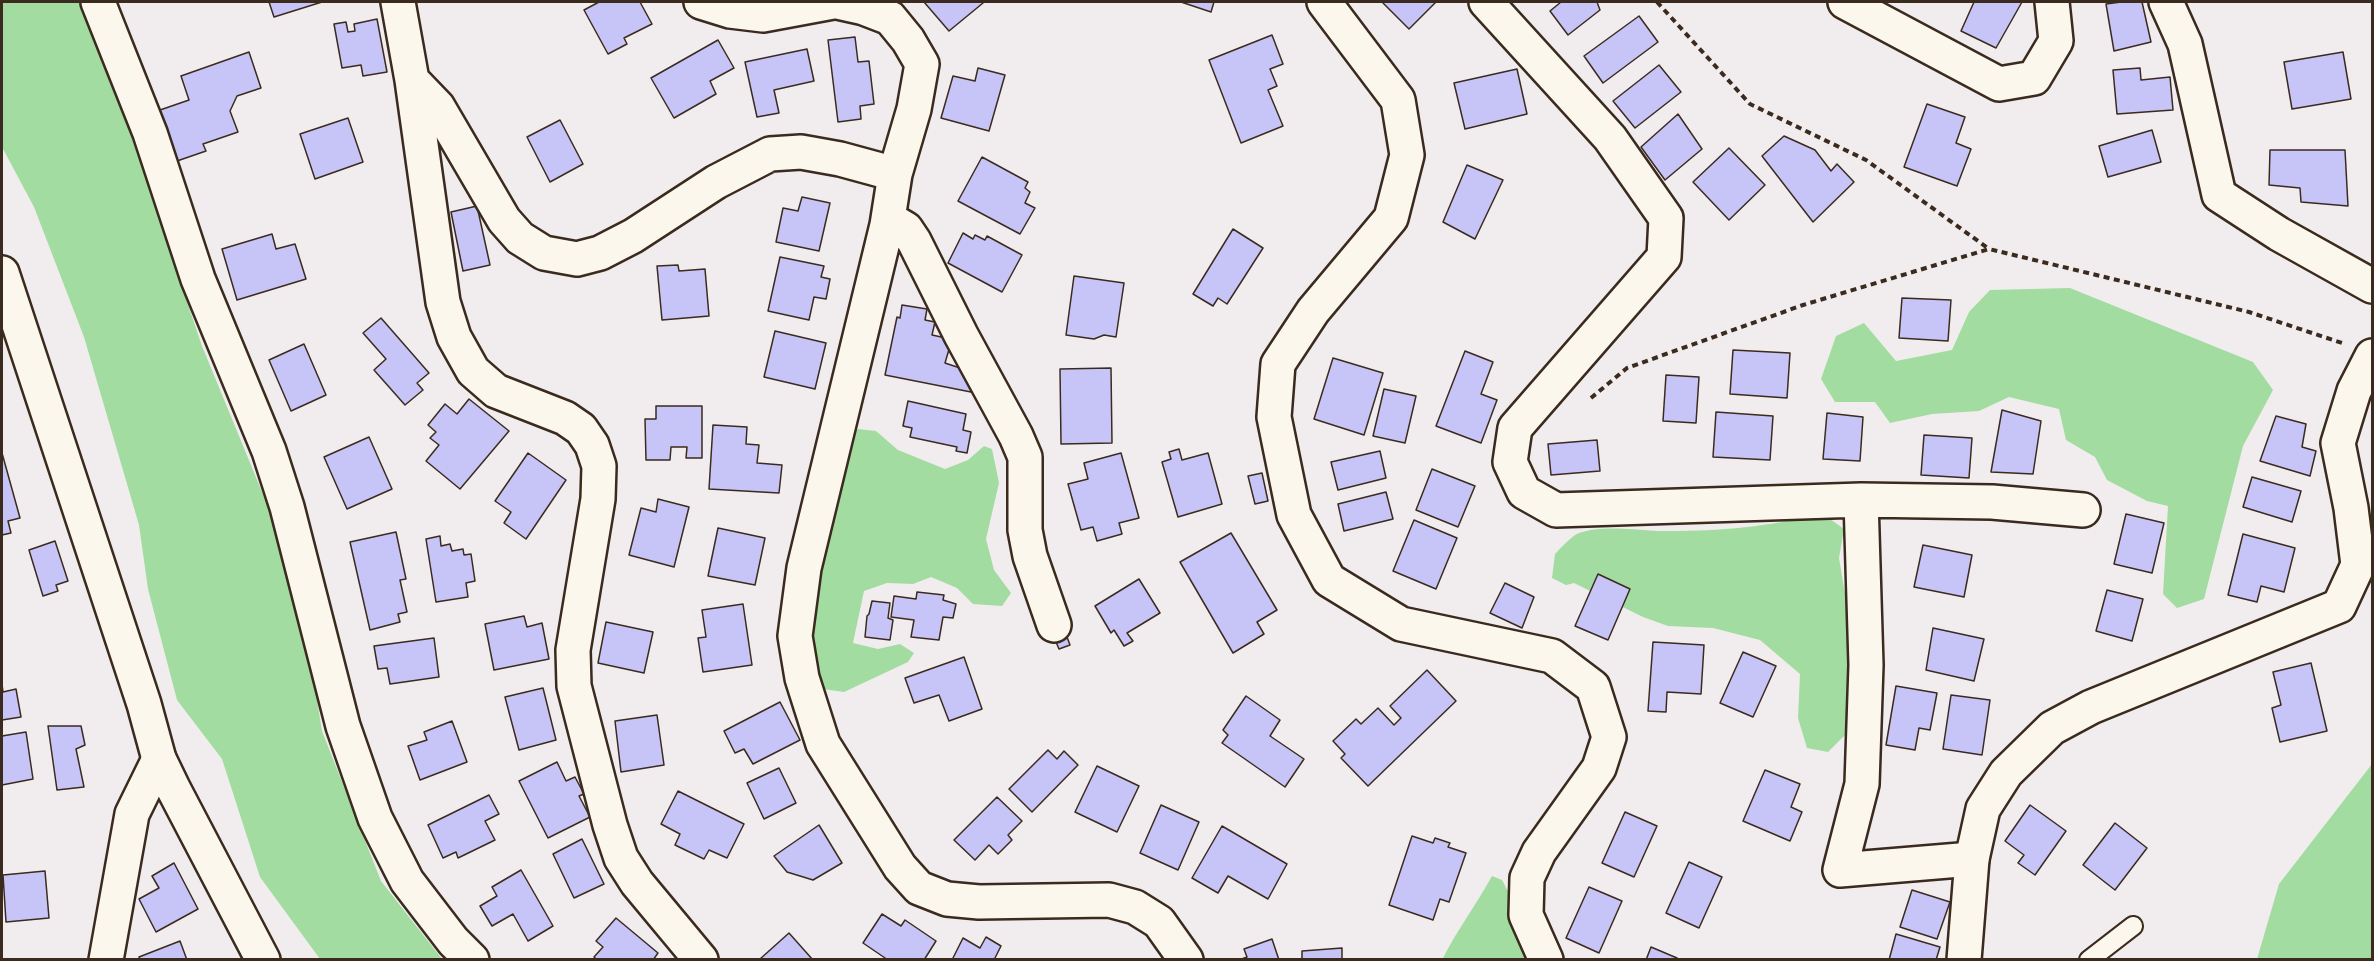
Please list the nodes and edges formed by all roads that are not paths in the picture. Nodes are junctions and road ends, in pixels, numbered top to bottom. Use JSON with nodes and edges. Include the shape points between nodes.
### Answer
{"nodes":[{"id":1,"x":98,"y":2,"type":"edge"},
{"id":2,"x":398,"y":2,"type":"edge"},
{"id":3,"x":701,"y":2,"type":"edge"},
{"id":4,"x":835,"y":2,"type":"edge"},
{"id":5,"x":1324,"y":2,"type":"edge"},
{"id":6,"x":1486,"y":2,"type":"edge"},
{"id":7,"x":1845,"y":2,"type":"edge"},
{"id":8,"x":2052,"y":2,"type":"edge"},
{"id":9,"x":2166,"y":2,"type":"edge"},
{"id":10,"x":412,"y":80,"type":"junction"},
{"id":11,"x":895,"y":174,"type":"junction"},
{"id":12,"x":889,"y":219,"type":"junction"},
{"id":13,"x":2,"y":273,"type":"edge"},
{"id":14,"x":2373,"y":286,"type":"edge"},
{"id":15,"x":2372,"y":357,"type":"edge"},
{"id":16,"x":1861,"y":500,"type":"junction"},
{"id":17,"x":2083,"y":510,"type":"dead end"},
{"id":18,"x":1054,"y":625,"type":"dead end"},
{"id":19,"x":159,"y":759,"type":"junction"},
{"id":20,"x":1972,"y":859,"type":"junction"},
{"id":21,"x":2133,"y":926,"type":"dead end"},
{"id":22,"x":106,"y":960,"type":"edge"},
{"id":23,"x":263,"y":960,"type":"edge"},
{"id":24,"x":472,"y":960,"type":"edge"},
{"id":25,"x":701,"y":960,"type":"edge"},
{"id":26,"x":1186,"y":960,"type":"edge"},
{"id":27,"x":1546,"y":960,"type":"edge"},
{"id":28,"x":1964,"y":960,"type":"edge"},
{"id":29,"x":2089,"y":960,"type":"edge"}],
"edges":[{"from":1,"to":24,"type":"street","via":[[150,133],[198,279],[268,451],[287,507],[343,726],[375,818],[407,881]]},
{"from":2,"to":10,"type":"street"},
{"from":3,"to":4,"type":"street","via":[[763,15]]},
{"from":4,"to":11,"type":"street","via":[[890,18],[922,64]]},
{"from":5,"to":27,"type":"street","via":[[1398,100],[1407,155],[1391,218],[1313,311],[1278,364],[1274,417],[1294,515],[1329,580],[1401,624],[1552,656],[1593,687],[1609,737],[1599,768],[1539,852],[1527,878],[1526,915]]},
{"from":6,"to":16,"type":"street","via":[[1610,138],[1666,218],[1664,257],[1515,428],[1510,462],[1524,492],[1556,510]]},
{"from":7,"to":8,"type":"street","via":[[1999,84],[2034,78],[2056,41]]},
{"from":9,"to":14,"type":"street","via":[[2185,44],[2219,195],[2279,234]]},
{"from":10,"to":11,"type":"street","via":[[438,107],[504,220],[520,238],[544,253],[577,259],[600,253],[770,154],[801,152]]},
{"from":10,"to":25,"type":"street","via":[[438,273],[454,338],[473,371],[496,391],[565,418],[581,429],[599,466],[598,499],[573,650],[574,686],[621,858]]},
{"from":11,"to":12,"type":"street"},
{"from":12,"to":18,"type":"street","via":[[906,229],[914,240],[1016,436],[1024,457],[1025,530],[1030,556]]},
{"from":12,"to":26,"type":"street","via":[[802,580],[795,636],[802,678],[823,744],[900,867],[919,888],[947,899],[980,902],[1109,900],[1135,907],[1159,922]]},
{"from":13,"to":19,"type":"street"},
{"from":15,"to":20,"type":"street","via":[[2354,391],[2338,443],[2358,565],[2339,606],[2091,707],[2052,728],[2006,773],[1983,809]]},
{"from":16,"to":17,"type":"street","via":[[1992,502]]},
{"from":16,"to":20,"type":"street","via":[[1866,665],[1862,784],[1840,870]]},
{"from":19,"to":22,"type":"street","via":[[132,814]]},
{"from":19,"to":23,"type":"street"},
{"from":20,"to":28,"type":"street"},
{"from":21,"to":29,"type":"lane"}]}
